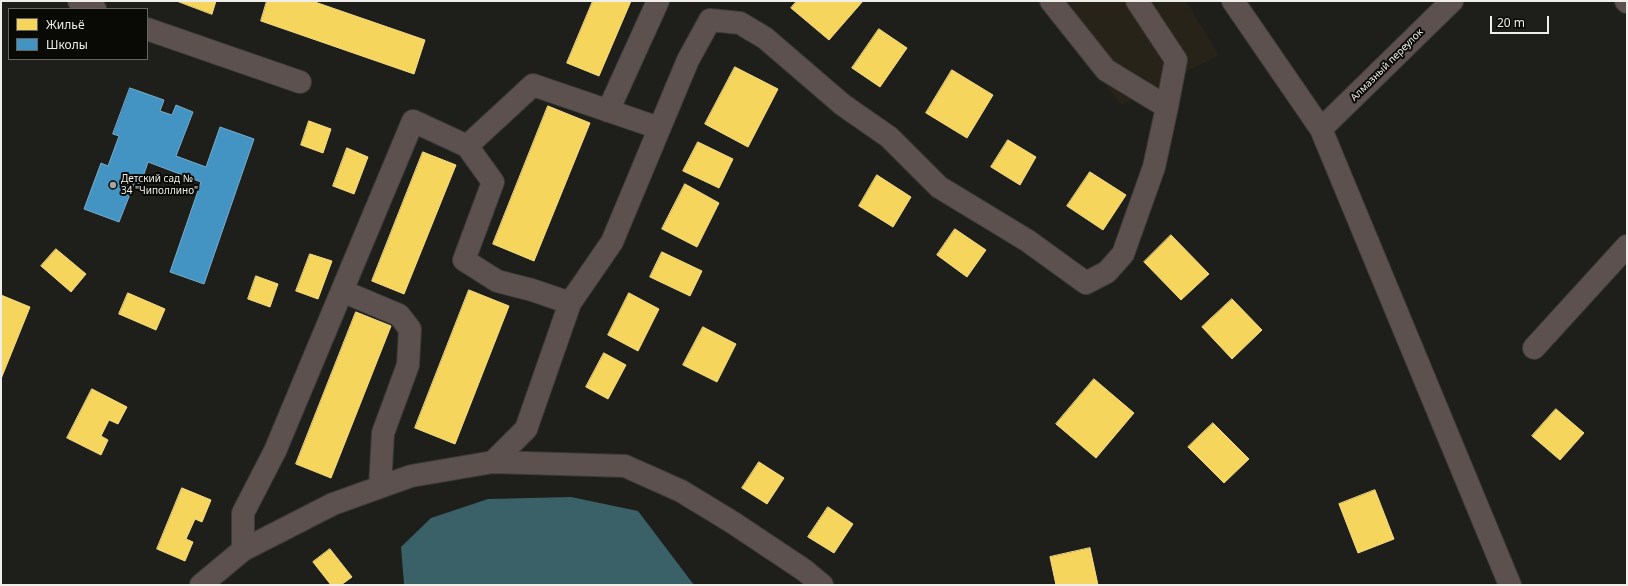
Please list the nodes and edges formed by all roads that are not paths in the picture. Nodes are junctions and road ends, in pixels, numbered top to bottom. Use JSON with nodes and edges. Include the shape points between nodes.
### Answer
{"nodes":[{"id":1,"x":79,"y":1,"type":"edge"},
{"id":2,"x":658,"y":1,"type":"edge"},
{"id":3,"x":1051,"y":1,"type":"edge"},
{"id":4,"x":1137,"y":1,"type":"edge"},
{"id":5,"x":1233,"y":1,"type":"edge"},
{"id":6,"x":1452,"y":1,"type":"edge"},
{"id":7,"x":93,"y":8,"type":"edge"},
{"id":8,"x":148,"y":29,"type":"edge"},
{"id":9,"x":300,"y":82,"type":"dead end"},
{"id":10,"x":1167,"y":108,"type":"junction"},
{"id":11,"x":608,"y":110,"type":"junction"},
{"id":12,"x":659,"y":128,"type":"junction"},
{"id":13,"x":1321,"y":130,"type":"junction"},
{"id":14,"x":467,"y":146,"type":"junction"},
{"id":15,"x":1627,"y":246,"type":"edge"},
{"id":16,"x":342,"y":291,"type":"junction"},
{"id":17,"x":570,"y":303,"type":"junction"},
{"id":18,"x":1534,"y":348,"type":"dead end"},
{"id":19,"x":493,"y":462,"type":"junction"},
{"id":20,"x":380,"y":487,"type":"junction"},
{"id":21,"x":243,"y":550,"type":"junction"},
{"id":22,"x":200,"y":585,"type":"edge"},
{"id":23,"x":822,"y":585,"type":"edge"},
{"id":24,"x":1510,"y":585,"type":"edge"}],
"edges":[{"from":1,"to":7,"type":"street"},
{"from":2,"to":11,"type":"street"},
{"from":3,"to":10,"type":"street","via":[[1106,70]]},
{"from":4,"to":10,"type":"street","via":[[1176,60]]},
{"from":5,"to":13,"type":"street"},
{"from":6,"to":13,"type":"street","name":"Алмазный переулок"},
{"from":8,"to":9,"type":"street"},
{"from":10,"to":12,"type":"street","via":[[1154,167],[1123,254],[1107,272],[1086,283],[1028,241],[939,187],[889,136],[843,105],[765,38],[740,23],[710,20],[688,60]]},
{"from":11,"to":12,"type":"street"},
{"from":11,"to":14,"type":"street","via":[[533,85]]},
{"from":12,"to":17,"type":"street","via":[[612,242]]},
{"from":13,"to":24,"type":"street"},
{"from":14,"to":16,"type":"street","via":[[413,121]]},
{"from":14,"to":17,"type":"street","via":[[494,182],[464,260],[497,281]]},
{"from":15,"to":18,"type":"street"},
{"from":16,"to":20,"type":"street","via":[[399,315],[410,329],[408,365],[383,433]]},
{"from":16,"to":21,"type":"street","via":[[275,451],[243,513]]},
{"from":17,"to":19,"type":"street","via":[[526,429]]},
{"from":19,"to":20,"type":"street","via":[[410,476]]},
{"from":19,"to":23,"type":"street","via":[[625,466],[681,491],[732,522]]},
{"from":20,"to":21,"type":"street","via":[[334,504]]},
{"from":21,"to":22,"type":"street"}]}
